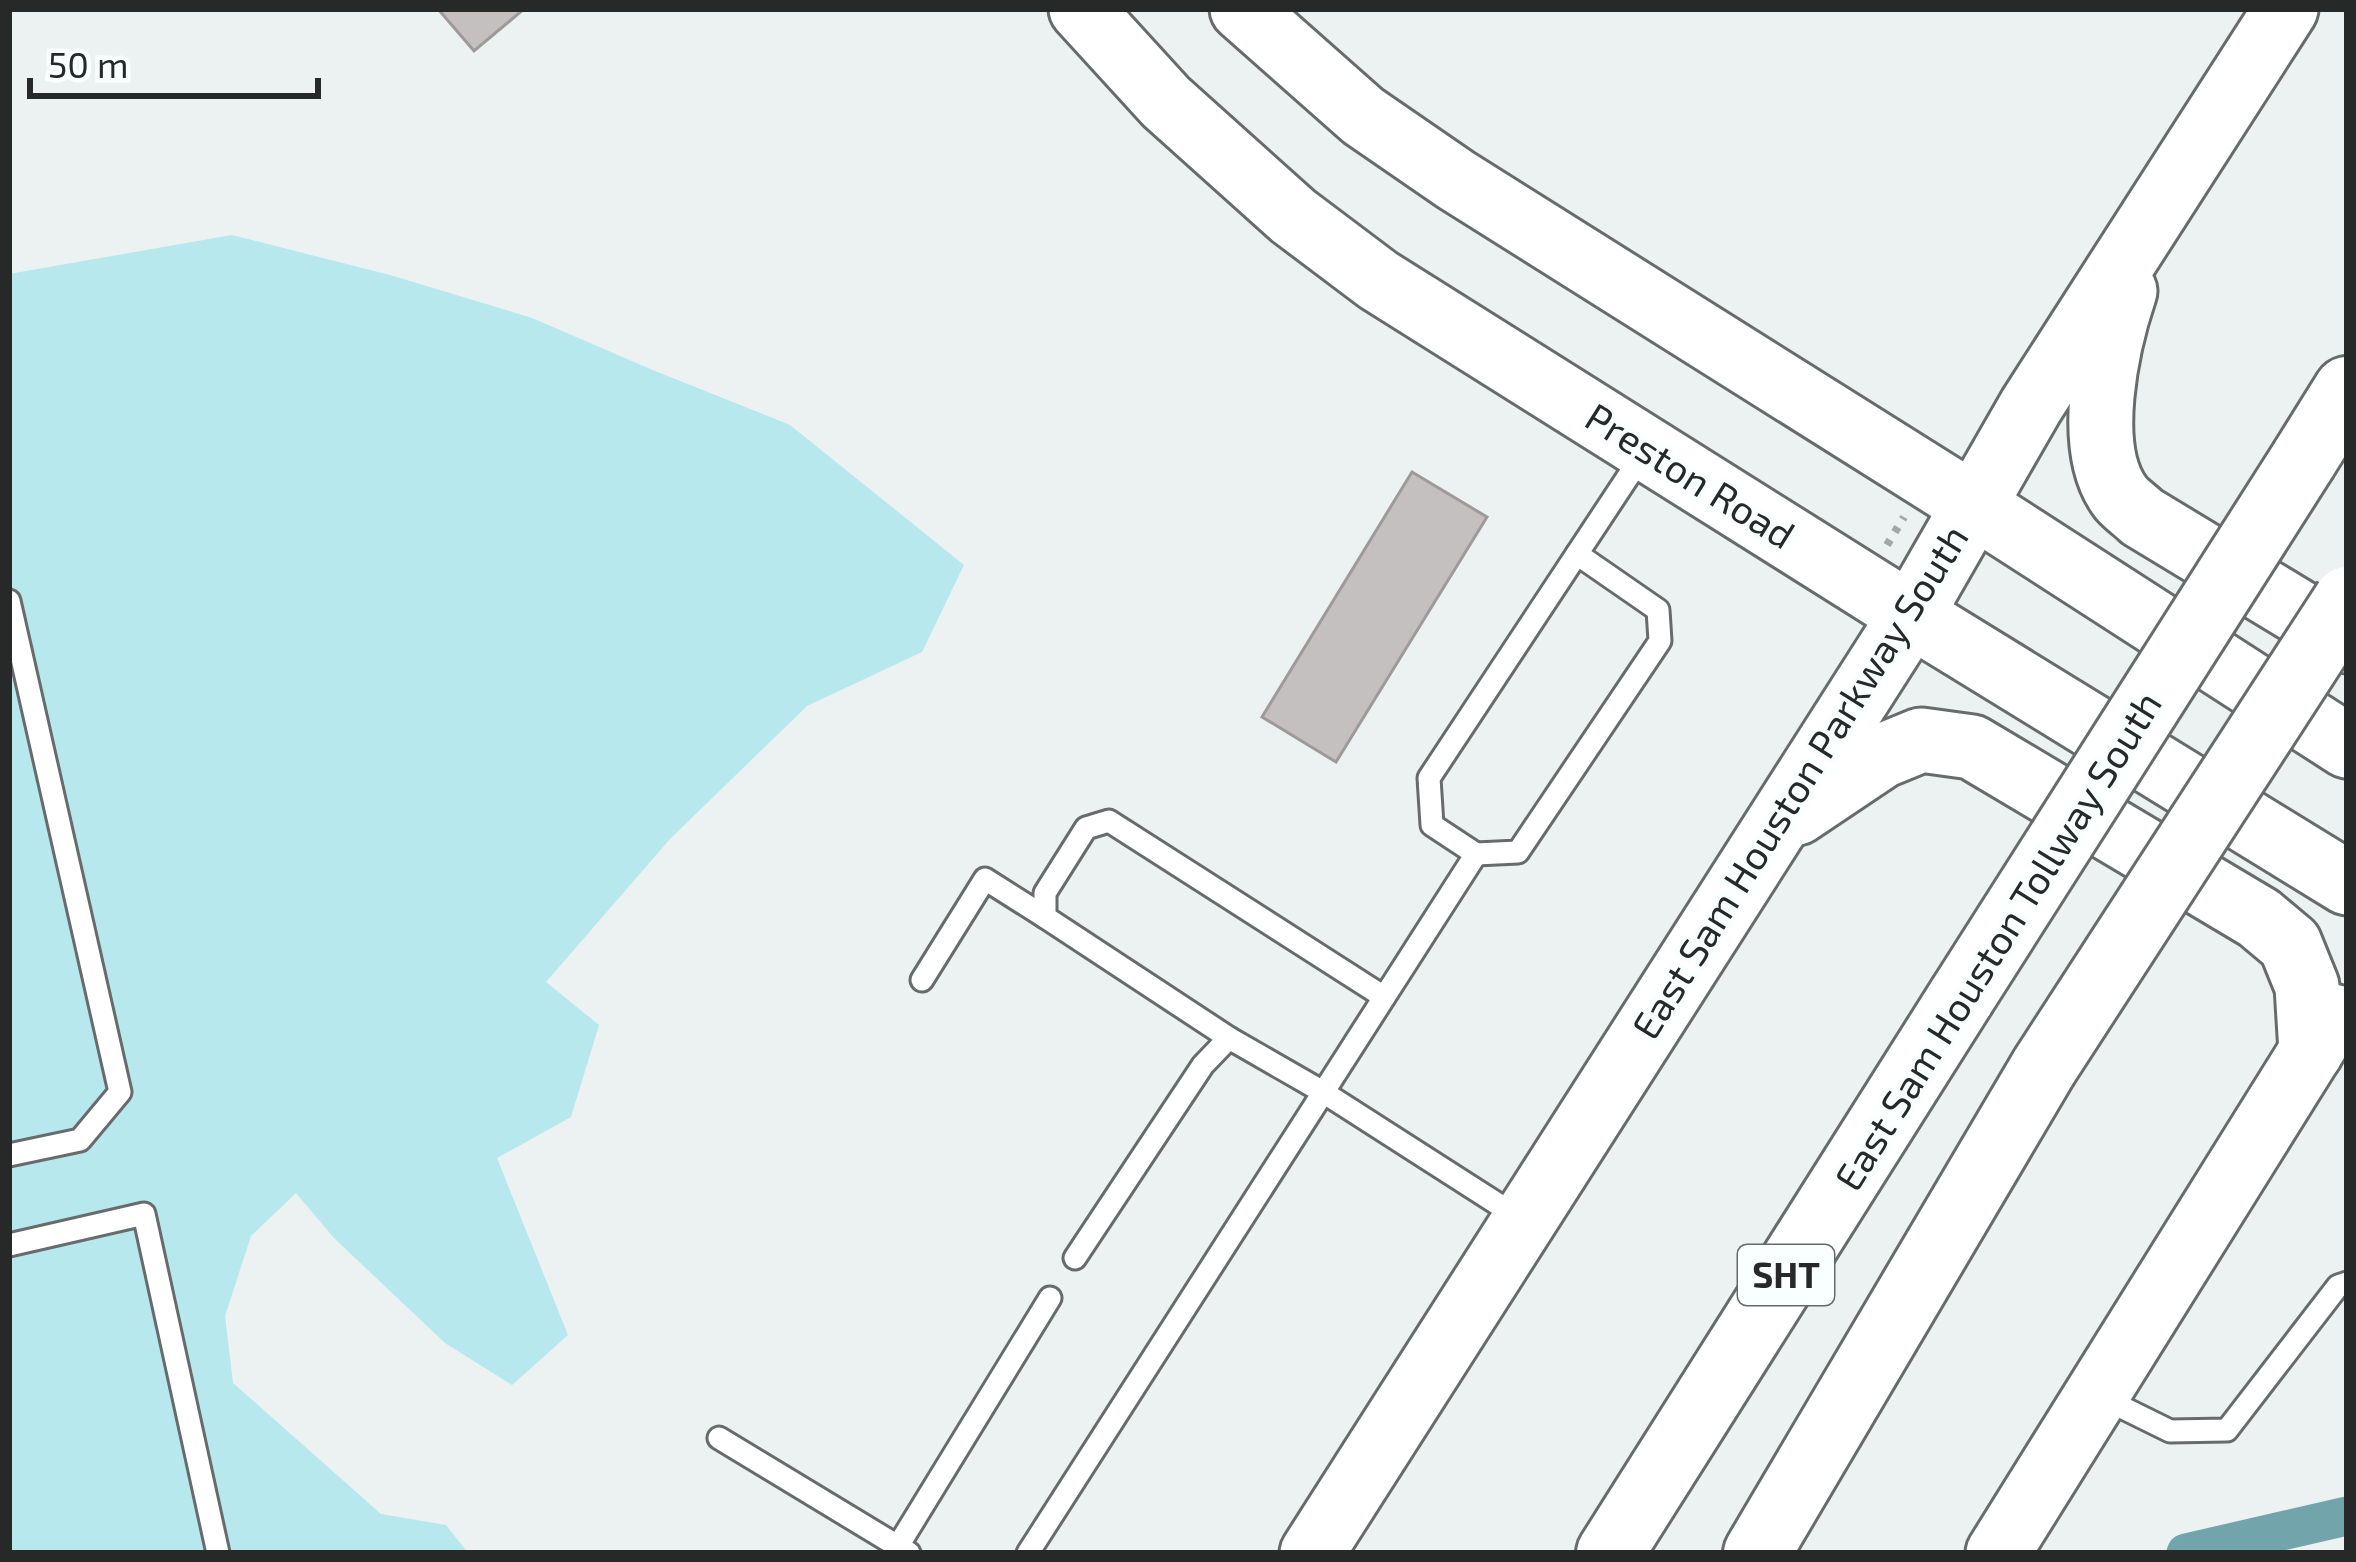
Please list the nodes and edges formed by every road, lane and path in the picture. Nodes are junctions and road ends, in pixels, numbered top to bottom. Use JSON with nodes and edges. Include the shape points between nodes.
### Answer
{"nodes":[{"id":1,"x":1081,"y":9,"type":"edge"},
{"id":2,"x":1242,"y":9,"type":"edge"},
{"id":3,"x":2286,"y":9,"type":"edge"},
{"id":4,"x":2143,"y":232,"type":"junction"},
{"id":5,"x":2347,"y":390,"type":"edge"},
{"id":6,"x":1646,"y":449,"type":"junction"},
{"id":7,"x":1973,"y":505,"type":"junction"},
{"id":8,"x":1577,"y":554,"type":"junction"},
{"id":9,"x":2347,"y":600,"type":"edge"},
{"id":10,"x":9,"y":601,"type":"edge"},
{"id":11,"x":1911,"y":615,"type":"junction"},
{"id":12,"x":2347,"y":641,"type":"edge"},
{"id":13,"x":2347,"y":746,"type":"edge"},
{"id":14,"x":1776,"y":826,"type":"junction"},
{"id":15,"x":1476,"y":854,"type":"junction"},
{"id":16,"x":2347,"y":883,"type":"edge"},
{"id":17,"x":1045,"y":917,"type":"junction"},
{"id":18,"x":922,"y":980,"type":"dead end"},
{"id":19,"x":2347,"y":994,"type":"edge"},
{"id":20,"x":1384,"y":997,"type":"junction"},
{"id":21,"x":1229,"y":1038,"type":"junction"},
{"id":22,"x":2311,"y":1052,"type":"junction"},
{"id":23,"x":1323,"y":1092,"type":"junction"},
{"id":24,"x":9,"y":1155,"type":"edge"},
{"id":25,"x":1524,"y":1221,"type":"junction"},
{"id":26,"x":9,"y":1245,"type":"edge"},
{"id":27,"x":1075,"y":1258,"type":"dead end"},
{"id":28,"x":2347,"y":1283,"type":"edge"},
{"id":29,"x":1050,"y":1298,"type":"dead end"},
{"id":30,"x":2097,"y":1395,"type":"junction"},
{"id":31,"x":719,"y":1438,"type":"dead end"},
{"id":32,"x":904,"y":1550,"type":"edge"},
{"id":33,"x":218,"y":1553,"type":"edge"},
{"id":34,"x":1028,"y":1553,"type":"edge"},
{"id":35,"x":1312,"y":1553,"type":"edge"},
{"id":36,"x":1610,"y":1553,"type":"edge"},
{"id":37,"x":1757,"y":1553,"type":"edge"},
{"id":38,"x":1998,"y":1553,"type":"edge"}],
"edges":[{"from":1,"to":6,"type":"main road","name":"Preston Road","via":[[1166,102],[1293,216],[1378,280]]},
{"from":2,"to":7,"type":"main road","via":[[1363,116],[1438,167]]},
{"from":3,"to":4,"type":"main road","name":"East Sam Houston Parkway South"},
{"from":4,"to":7,"type":"main road","name":"East Sam Houston Parkway South"},
{"from":4,"to":12,"type":"main road","via":[[2111,334],[2102,395],[2102,452],[2119,496],[2142,518]]},
{"from":5,"to":36,"type":"highway","name":"East Sam Houston Tollway South","number":"SHT","bridge":true},
{"from":6,"to":8,"type":"lane"},
{"from":6,"to":11,"type":"main road","name":"Preston Road"},
{"from":7,"to":11,"type":"main road","name":"East Sam Houston Parkway South"},
{"from":7,"to":13,"type":"main road"},
{"from":8,"to":15,"type":"lane","via":[[1429,778],[1432,825]]},
{"from":8,"to":15,"type":"lane","via":[[1658,610],[1660,640],[1518,852]]},
{"from":9,"to":37,"type":"highway","bridge":true,"via":[[2044,1067]]},
{"from":10,"to":24,"type":"lane","via":[[120,1092],[80,1141]]},
{"from":11,"to":14,"type":"main road","name":"East Sam Houston Parkway South"},
{"from":11,"to":16,"type":"main road","name":"Preston Road"},
{"from":14,"to":22,"type":"main road","via":[[1882,756],[1921,740],[1972,746],[2290,944],[2307,986]]},
{"from":14,"to":25,"type":"main road","name":"East Sam Houston Parkway South"},
{"from":15,"to":20,"type":"lane"},
{"from":17,"to":18,"type":"lane","via":[[985,879]]},
{"from":17,"to":20,"type":"lane","via":[[1045,893],[1086,828],[1109,821]]},
{"from":17,"to":21,"type":"lane"},
{"from":19,"to":22,"type":"main road"},
{"from":20,"to":23,"type":"lane"},
{"from":21,"to":23,"type":"lane"},
{"from":21,"to":27,"type":"lane"},
{"from":22,"to":30,"type":"main road"},
{"from":23,"to":25,"type":"lane"},
{"from":23,"to":34,"type":"lane"},
{"from":25,"to":35,"type":"main road","name":"East Sam Houston Parkway South"},
{"from":26,"to":33,"type":"lane","via":[[144,1214]]},
{"from":28,"to":30,"type":"lane","via":[[2227,1430],[2170,1431]]},
{"from":29,"to":32,"type":"lane"},
{"from":30,"to":38,"type":"main road"},
{"from":31,"to":32,"type":"lane"}]}
